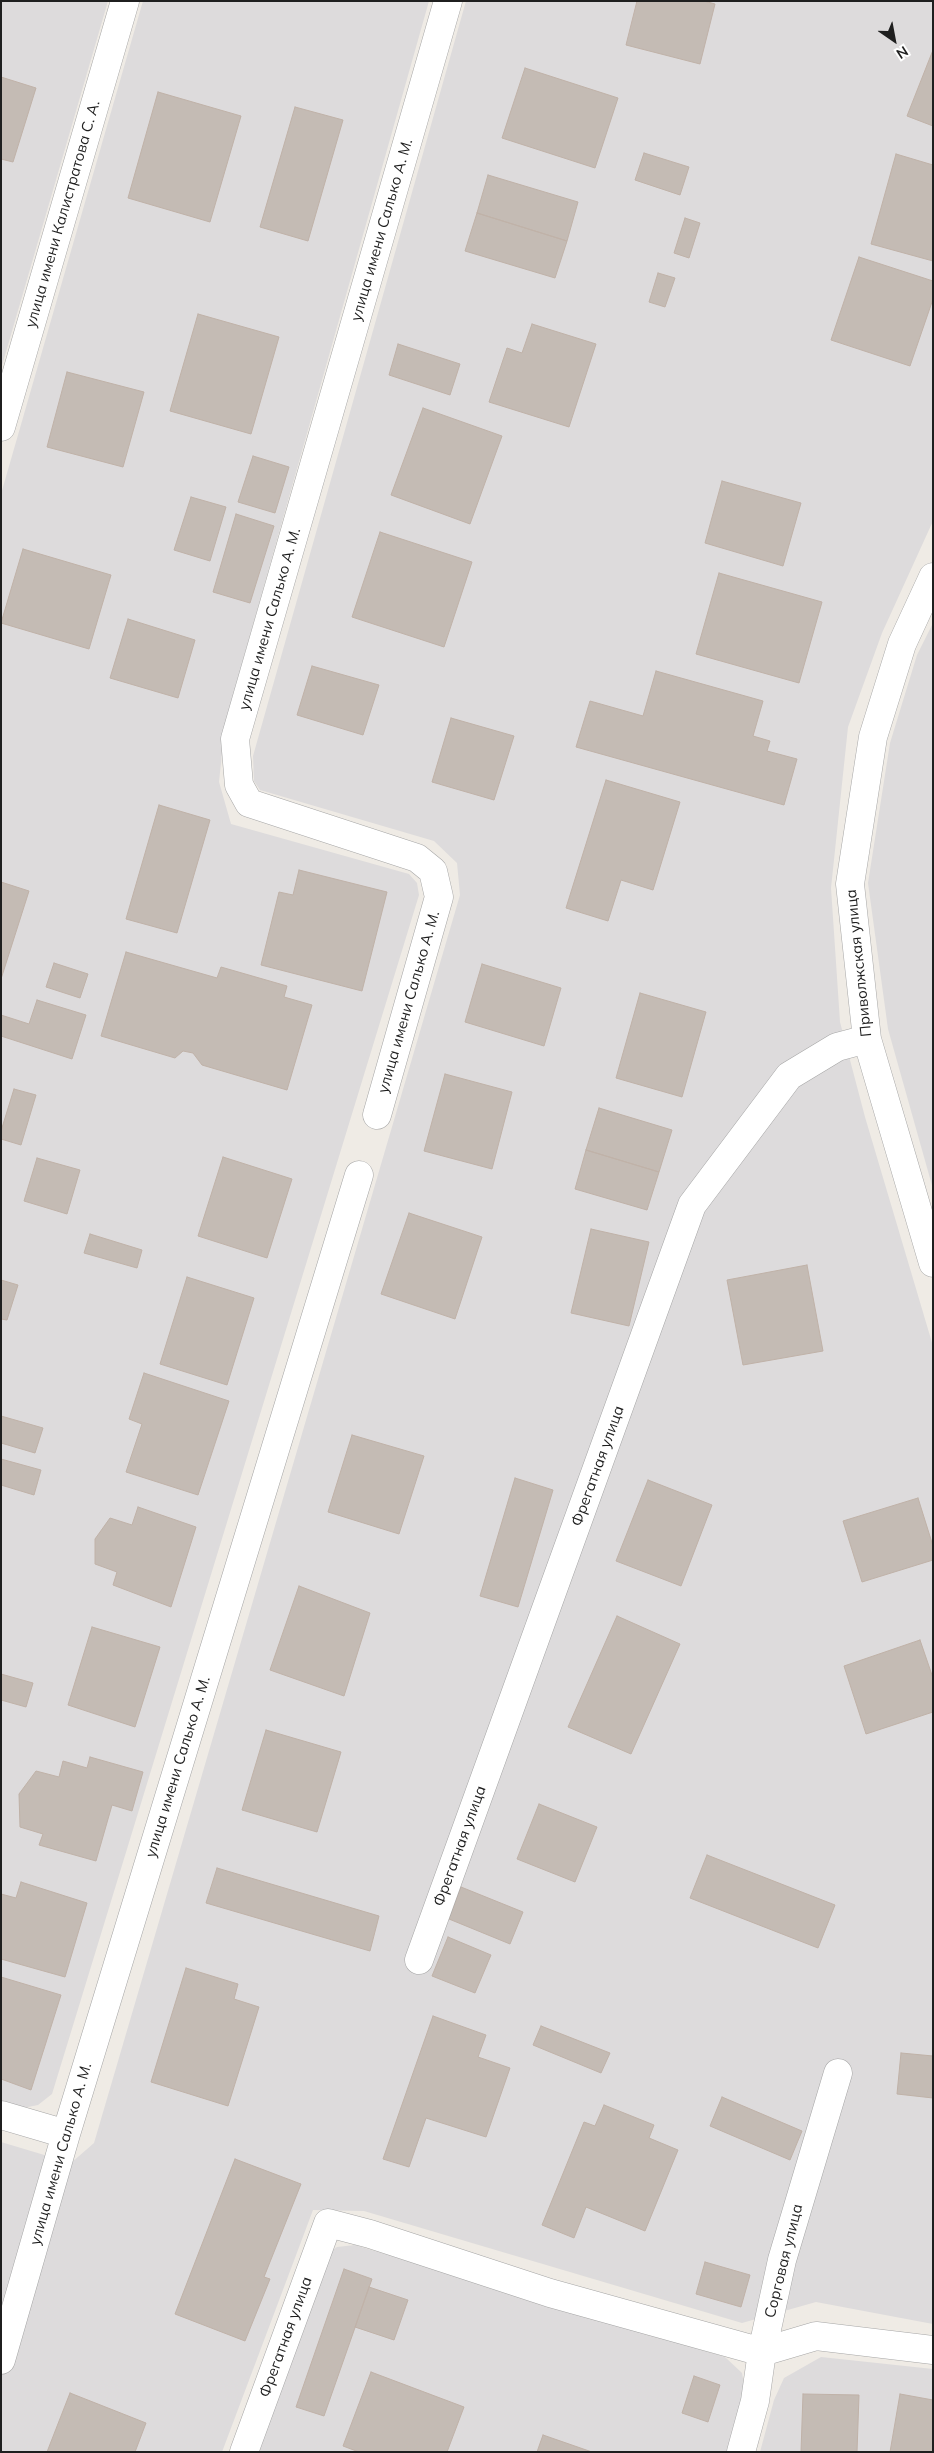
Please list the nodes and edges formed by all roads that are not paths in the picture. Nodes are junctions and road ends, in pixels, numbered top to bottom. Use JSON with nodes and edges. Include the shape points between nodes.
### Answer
{"nodes":[{"id":1,"x":126,"y":1,"type":"edge"},
{"id":2,"x":448,"y":1,"type":"edge"},
{"id":3,"x":1,"y":427,"type":"edge"},
{"id":4,"x":933,"y":578,"type":"edge"},
{"id":5,"x":867,"y":1038,"type":"junction"},
{"id":6,"x":377,"y":1115,"type":"dead end"},
{"id":7,"x":359,"y":1175,"type":"dead end"},
{"id":8,"x":933,"y":1263,"type":"edge"},
{"id":9,"x":419,"y":1960,"type":"dead end"},
{"id":10,"x":838,"y":2073,"type":"dead end"},
{"id":11,"x":1,"y":2115,"type":"edge"},
{"id":12,"x":66,"y":2134,"type":"junction"},
{"id":13,"x":933,"y":2350,"type":"edge"},
{"id":14,"x":762,"y":2352,"type":"junction"},
{"id":15,"x":1,"y":2360,"type":"edge"},
{"id":16,"x":244,"y":2452,"type":"edge"},
{"id":17,"x":742,"y":2452,"type":"edge"}],
"edges":[{"from":1,"to":3,"type":"street","name":"улица имени Калистратова С. А."},
{"from":2,"to":6,"type":"street","name":"улица имени Салько А. М.","via":[[235,739],[239,785],[249,803],[417,858],[433,871],[439,897]]},
{"from":4,"to":5,"type":"street","name":"Приволжская улица","via":[[902,644],[873,737],[850,884]]},
{"from":5,"to":8,"type":"street","name":"Приволжская улица"},
{"from":5,"to":9,"type":"street","name":"Фрегатная улица","via":[[837,1047],[789,1076],[692,1205]]},
{"from":7,"to":12,"type":"street","name":"улица имени Салько А. М."},
{"from":10,"to":14,"type":"street","name":"Сорговая улица","via":[[782,2260]]},
{"from":11,"to":12,"type":"street"},
{"from":12,"to":15,"type":"street","name":"улица имени Салько А. М."},
{"from":13,"to":14,"type":"street","via":[[816,2336]]},
{"from":14,"to":16,"type":"street","name":"Фрегатная улица","via":[[550,2293],[328,2223]]},
{"from":14,"to":17,"type":"street","name":"Сорговая улица","via":[[755,2401]]}]}
